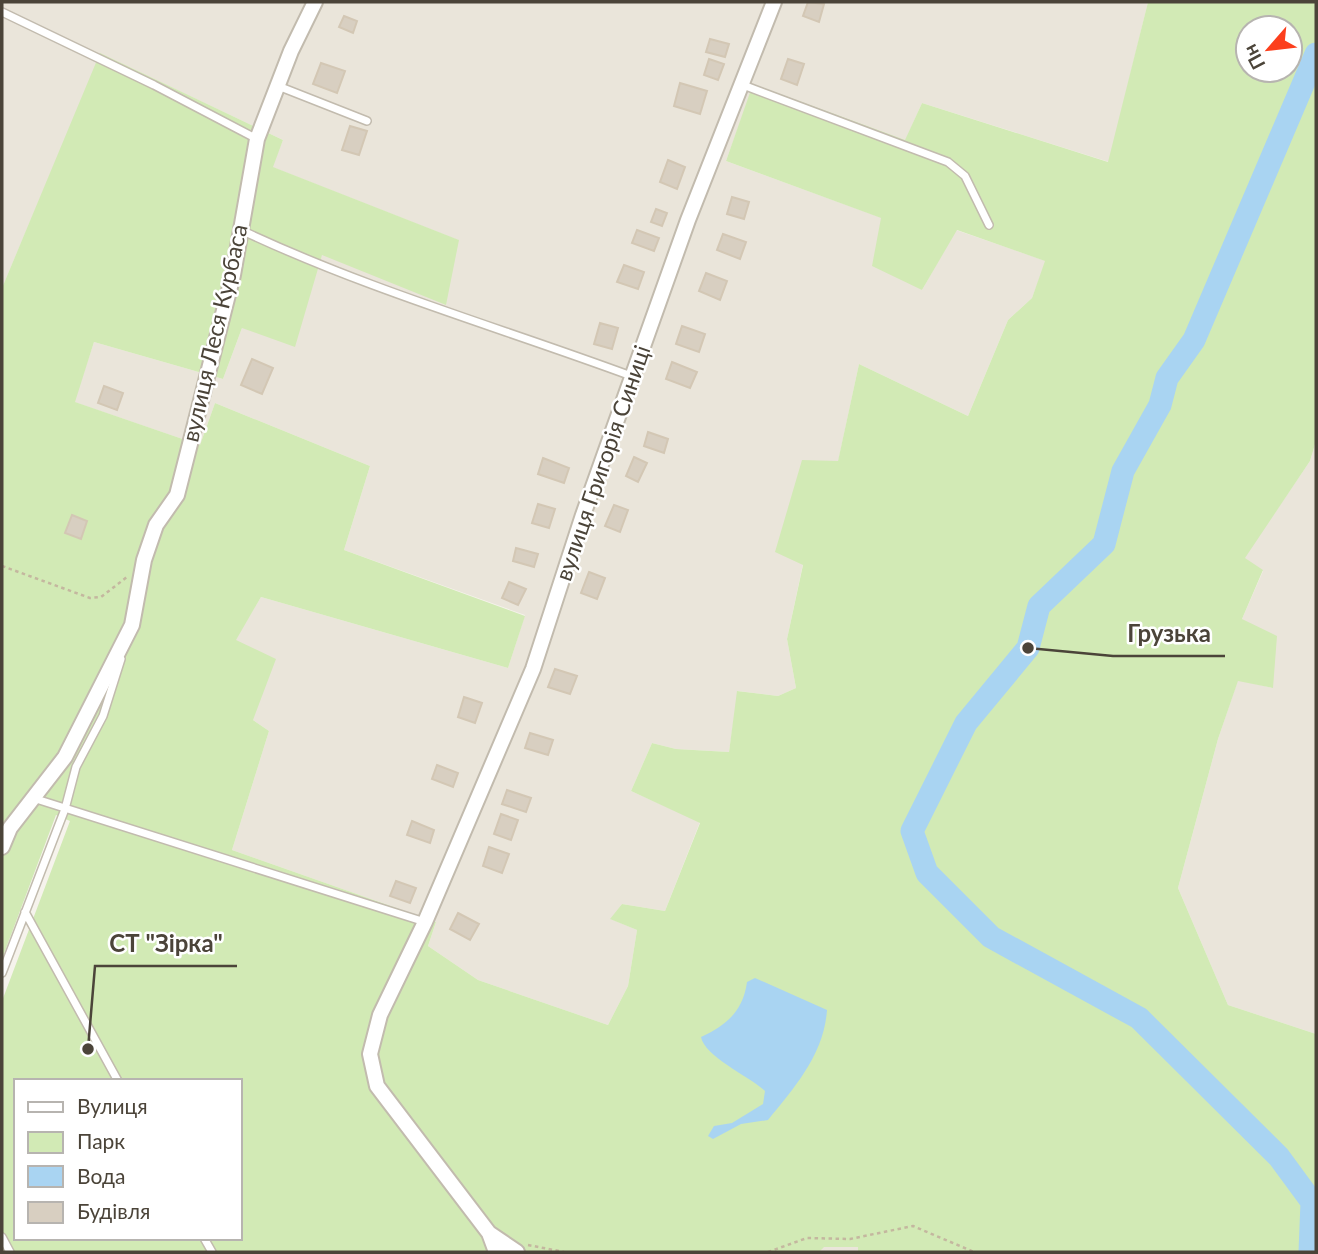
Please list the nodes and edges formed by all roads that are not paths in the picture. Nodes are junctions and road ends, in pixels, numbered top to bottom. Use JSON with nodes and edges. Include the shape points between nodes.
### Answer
{"nodes":[{"id":1,"x":315,"y":2,"type":"edge"},
{"id":2,"x":774,"y":2,"type":"edge"},
{"id":3,"x":2,"y":12,"type":"edge"},
{"id":4,"x":743,"y":85,"type":"junction"},
{"id":5,"x":277,"y":86,"type":"junction"},
{"id":6,"x":367,"y":121,"type":"dead end"},
{"id":7,"x":257,"y":139,"type":"junction"},
{"id":8,"x":989,"y":225,"type":"dead end"},
{"id":9,"x":241,"y":230,"type":"junction"},
{"id":10,"x":634,"y":377,"type":"junction"},
{"id":11,"x":132,"y":625,"type":"junction"},
{"id":12,"x":33,"y":798,"type":"junction"},
{"id":13,"x":65,"y":809,"type":"junction"},
{"id":14,"x":2,"y":847,"type":"edge"},
{"id":15,"x":25,"y":912,"type":"junction"},
{"id":16,"x":425,"y":922,"type":"junction"},
{"id":17,"x":2,"y":973,"type":"edge"},
{"id":18,"x":117,"y":1079,"type":"edge"},
{"id":19,"x":489,"y":1233,"type":"junction"},
{"id":20,"x":2,"y":1237,"type":"edge"},
{"id":21,"x":10,"y":1252,"type":"edge"},
{"id":22,"x":496,"y":1252,"type":"edge"},
{"id":23,"x":517,"y":1252,"type":"edge"}],
"edges":[{"from":1,"to":5,"type":"street","name":"вулиця Леся Курбаса"},
{"from":2,"to":4,"type":"street","name":"вулиця Григорія Синиці"},
{"from":3,"to":7,"type":"lane"},
{"from":4,"to":8,"type":"lane","via":[[948,162],[965,176]]},
{"from":4,"to":10,"type":"street","name":"вулиця Григорія Синиці","via":[[688,220]]},
{"from":5,"to":6,"type":"lane"},
{"from":5,"to":7,"type":"street","name":"вулиця Леся Курбаса"},
{"from":7,"to":9,"type":"street","name":"вулиця Леся Курбаса"},
{"from":9,"to":10,"type":"lane","via":[[444,313]]},
{"from":9,"to":11,"type":"street","name":"вулиця Леся Курбаса","via":[[177,495],[156,525],[144,560]]},
{"from":10,"to":16,"type":"street","name":"вулиця Григорія Синиці","via":[[533,669]]},
{"from":11,"to":12,"type":"street","name":"вулиця Леся Курбаса","via":[[65,757]]},
{"from":11,"to":13,"type":"lane","via":[[103,716],[76,767]]},
{"from":12,"to":13,"type":"lane"},
{"from":12,"to":14,"type":"street","name":"вулиця Леся Курбаса"},
{"from":13,"to":15,"type":"lane"},
{"from":13,"to":16,"type":"lane"},
{"from":15,"to":17,"type":"lane"},
{"from":15,"to":18,"type":"lane"},
{"from":16,"to":19,"type":"street","name":"вулиця Григорія Синиці","via":[[380,1015],[370,1054],[377,1086]]},
{"from":19,"to":22,"type":"street"},
{"from":19,"to":23,"type":"street"},
{"from":20,"to":21,"type":"lane"}]}
